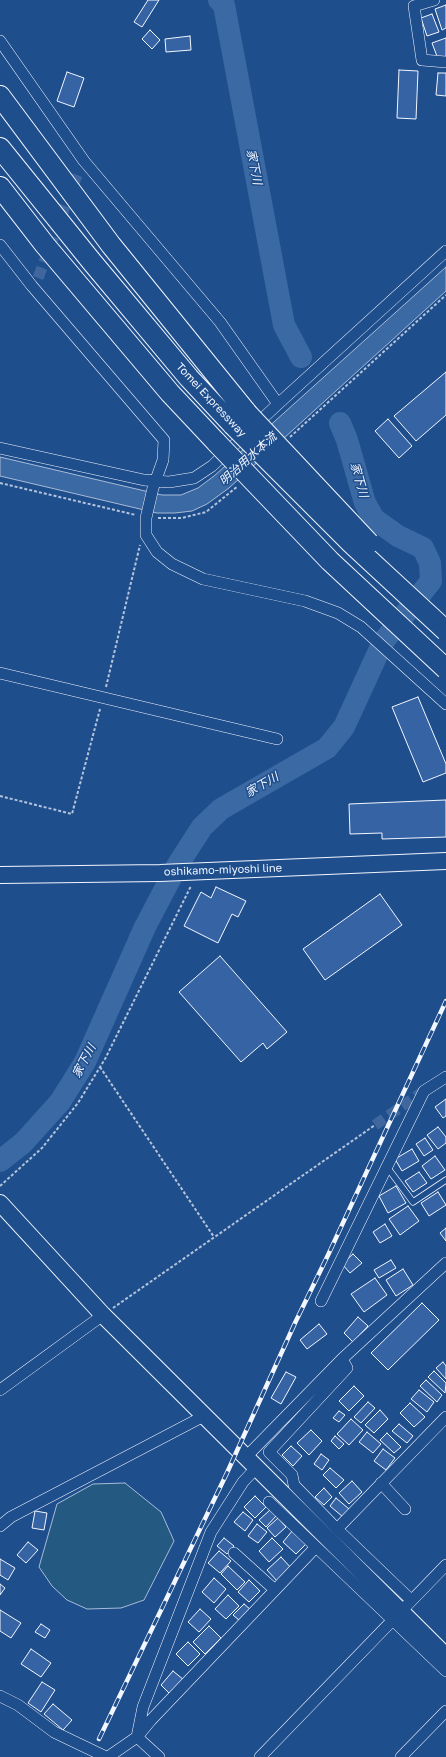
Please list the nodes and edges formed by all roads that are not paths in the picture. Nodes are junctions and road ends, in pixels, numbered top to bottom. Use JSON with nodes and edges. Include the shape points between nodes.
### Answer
{"nodes":[{"id":1,"x":434,"y":0,"type":"edge"},
{"id":2,"x":414,"y":3,"type":"edge"},
{"id":3,"x":0,"y":41,"type":"edge"},
{"id":4,"x":446,"y":62,"type":"edge"},
{"id":5,"x":0,"y":96,"type":"edge"},
{"id":6,"x":0,"y":148,"type":"edge"},
{"id":7,"x":0,"y":187,"type":"edge"},
{"id":8,"x":0,"y":201,"type":"edge"},
{"id":9,"x":0,"y":245,"type":"edge"},
{"id":10,"x":446,"y":251,"type":"edge"},
{"id":11,"x":102,"y":313,"type":"junction"},
{"id":12,"x":278,"y":404,"type":"junction"},
{"id":13,"x":240,"y":419,"type":"junction"},
{"id":14,"x":0,"y":448,"type":"edge"},
{"id":15,"x":155,"y":485,"type":"junction"},
{"id":16,"x":446,"y":626,"type":"edge"},
{"id":17,"x":446,"y":631,"type":"edge"},
{"id":18,"x":446,"y":669,"type":"edge"},
{"id":19,"x":0,"y":673,"type":"edge"},
{"id":20,"x":446,"y":704,"type":"edge"},
{"id":21,"x":277,"y":739,"type":"dead end"},
{"id":22,"x":446,"y":862,"type":"edge"},
{"id":23,"x":0,"y":875,"type":"edge"},
{"id":24,"x":446,"y":1077,"type":"edge"},
{"id":25,"x":387,"y":1167,"type":"junction"},
{"id":26,"x":446,"y":1180,"type":"edge"},
{"id":27,"x":0,"y":1203,"type":"edge"},
{"id":28,"x":446,"y":1263,"type":"edge"},
{"id":29,"x":321,"y":1300,"type":"dead end"},
{"id":30,"x":103,"y":1315,"type":"junction"},
{"id":31,"x":342,"y":1360,"type":"junction"},
{"id":32,"x":0,"y":1390,"type":"edge"},
{"id":33,"x":204,"y":1416,"type":"junction"},
{"id":34,"x":446,"y":1417,"type":"edge"},
{"id":35,"x":251,"y":1462,"type":"junction"},
{"id":36,"x":381,"y":1483,"type":"junction"},
{"id":37,"x":269,"y":1502,"type":"dead end"},
{"id":38,"x":405,"y":1509,"type":"dead end"},
{"id":39,"x":0,"y":1526,"type":"edge"},
{"id":40,"x":337,"y":1529,"type":"junction"},
{"id":41,"x":316,"y":1547,"type":"junction"},
{"id":42,"x":234,"y":1553,"type":"dead end"},
{"id":43,"x":446,"y":1565,"type":"edge"},
{"id":44,"x":275,"y":1590,"type":"junction"},
{"id":45,"x":401,"y":1610,"type":"junction"},
{"id":46,"x":446,"y":1656,"type":"edge"},
{"id":47,"x":446,"y":1671,"type":"edge"},
{"id":48,"x":0,"y":1696,"type":"edge"},
{"id":49,"x":446,"y":1711,"type":"edge"},
{"id":50,"x":137,"y":1737,"type":"junction"},
{"id":51,"x":107,"y":1757,"type":"edge"},
{"id":52,"x":158,"y":1757,"type":"edge"},
{"id":53,"x":260,"y":1757,"type":"edge"},
{"id":54,"x":401,"y":1757,"type":"edge"}],
"edges":[{"from":1,"to":2,"type":"street"},
{"from":2,"to":4,"type":"street","via":[[422,60]]},
{"from":3,"to":12,"type":"street","via":[[82,166],[220,322]]},
{"from":5,"to":13,"type":"highway"},
{"from":6,"to":13,"type":"highway","name":"Tomei Expressway","via":[[189,378]]},
{"from":7,"to":11,"type":"highway"},
{"from":8,"to":11,"type":"highway","via":[[41,252]]},
{"from":9,"to":15,"type":"street","via":[[35,282],[164,440],[163,460]]},
{"from":10,"to":12,"type":"street"},
{"from":11,"to":18,"type":"highway","bridge":true,"via":[[170,393],[330,561]]},
{"from":12,"to":15,"type":"street","via":[[212,466],[194,478]]},
{"from":13,"to":16,"type":"highway","bridge":true},
{"from":13,"to":17,"type":"highway","name":"Tomei Expressway","bridge":true,"via":[[352,544]]},
{"from":14,"to":15,"type":"street"},
{"from":15,"to":20,"type":"street","via":[[146,518],[146,535],[157,552],[172,564],[203,579],[305,601],[338,613],[361,627]]},
{"from":19,"to":21,"type":"street"},
{"from":22,"to":23,"type":"street","name":"oshikamo-miyoshi line","via":[[160,873]]},
{"from":24,"to":25,"type":"street","via":[[424,1091]]},
{"from":25,"to":26,"type":"lane","via":[[413,1202]]},
{"from":25,"to":29,"type":"street"},
{"from":27,"to":30,"type":"street"},
{"from":28,"to":31,"type":"street"},
{"from":30,"to":32,"type":"street"},
{"from":30,"to":33,"type":"street"},
{"from":31,"to":35,"type":"street"},
{"from":31,"to":40,"type":"street","via":[[347,1368],[269,1452],[292,1476],[294,1485]]},
{"from":33,"to":35,"type":"street"},
{"from":33,"to":39,"type":"street","via":[[11,1517]]},
{"from":34,"to":36,"type":"street"},
{"from":35,"to":45,"type":"street"},
{"from":35,"to":50,"type":"street","via":[[243,1482],[211,1532],[143,1708]]},
{"from":36,"to":38,"type":"street"},
{"from":36,"to":40,"type":"street"},
{"from":37,"to":41,"type":"street"},
{"from":40,"to":45,"type":"street"},
{"from":41,"to":44,"type":"street"},
{"from":41,"to":45,"type":"street"},
{"from":42,"to":44,"type":"street"},
{"from":43,"to":45,"type":"street"},
{"from":44,"to":50,"type":"street"},
{"from":45,"to":46,"type":"street"},
{"from":45,"to":47,"type":"street"},
{"from":45,"to":53,"type":"street"},
{"from":48,"to":51,"type":"street","via":[[18,1705],[54,1732]]},
{"from":49,"to":54,"type":"street"},
{"from":50,"to":51,"type":"street"},
{"from":50,"to":52,"type":"street"}]}
